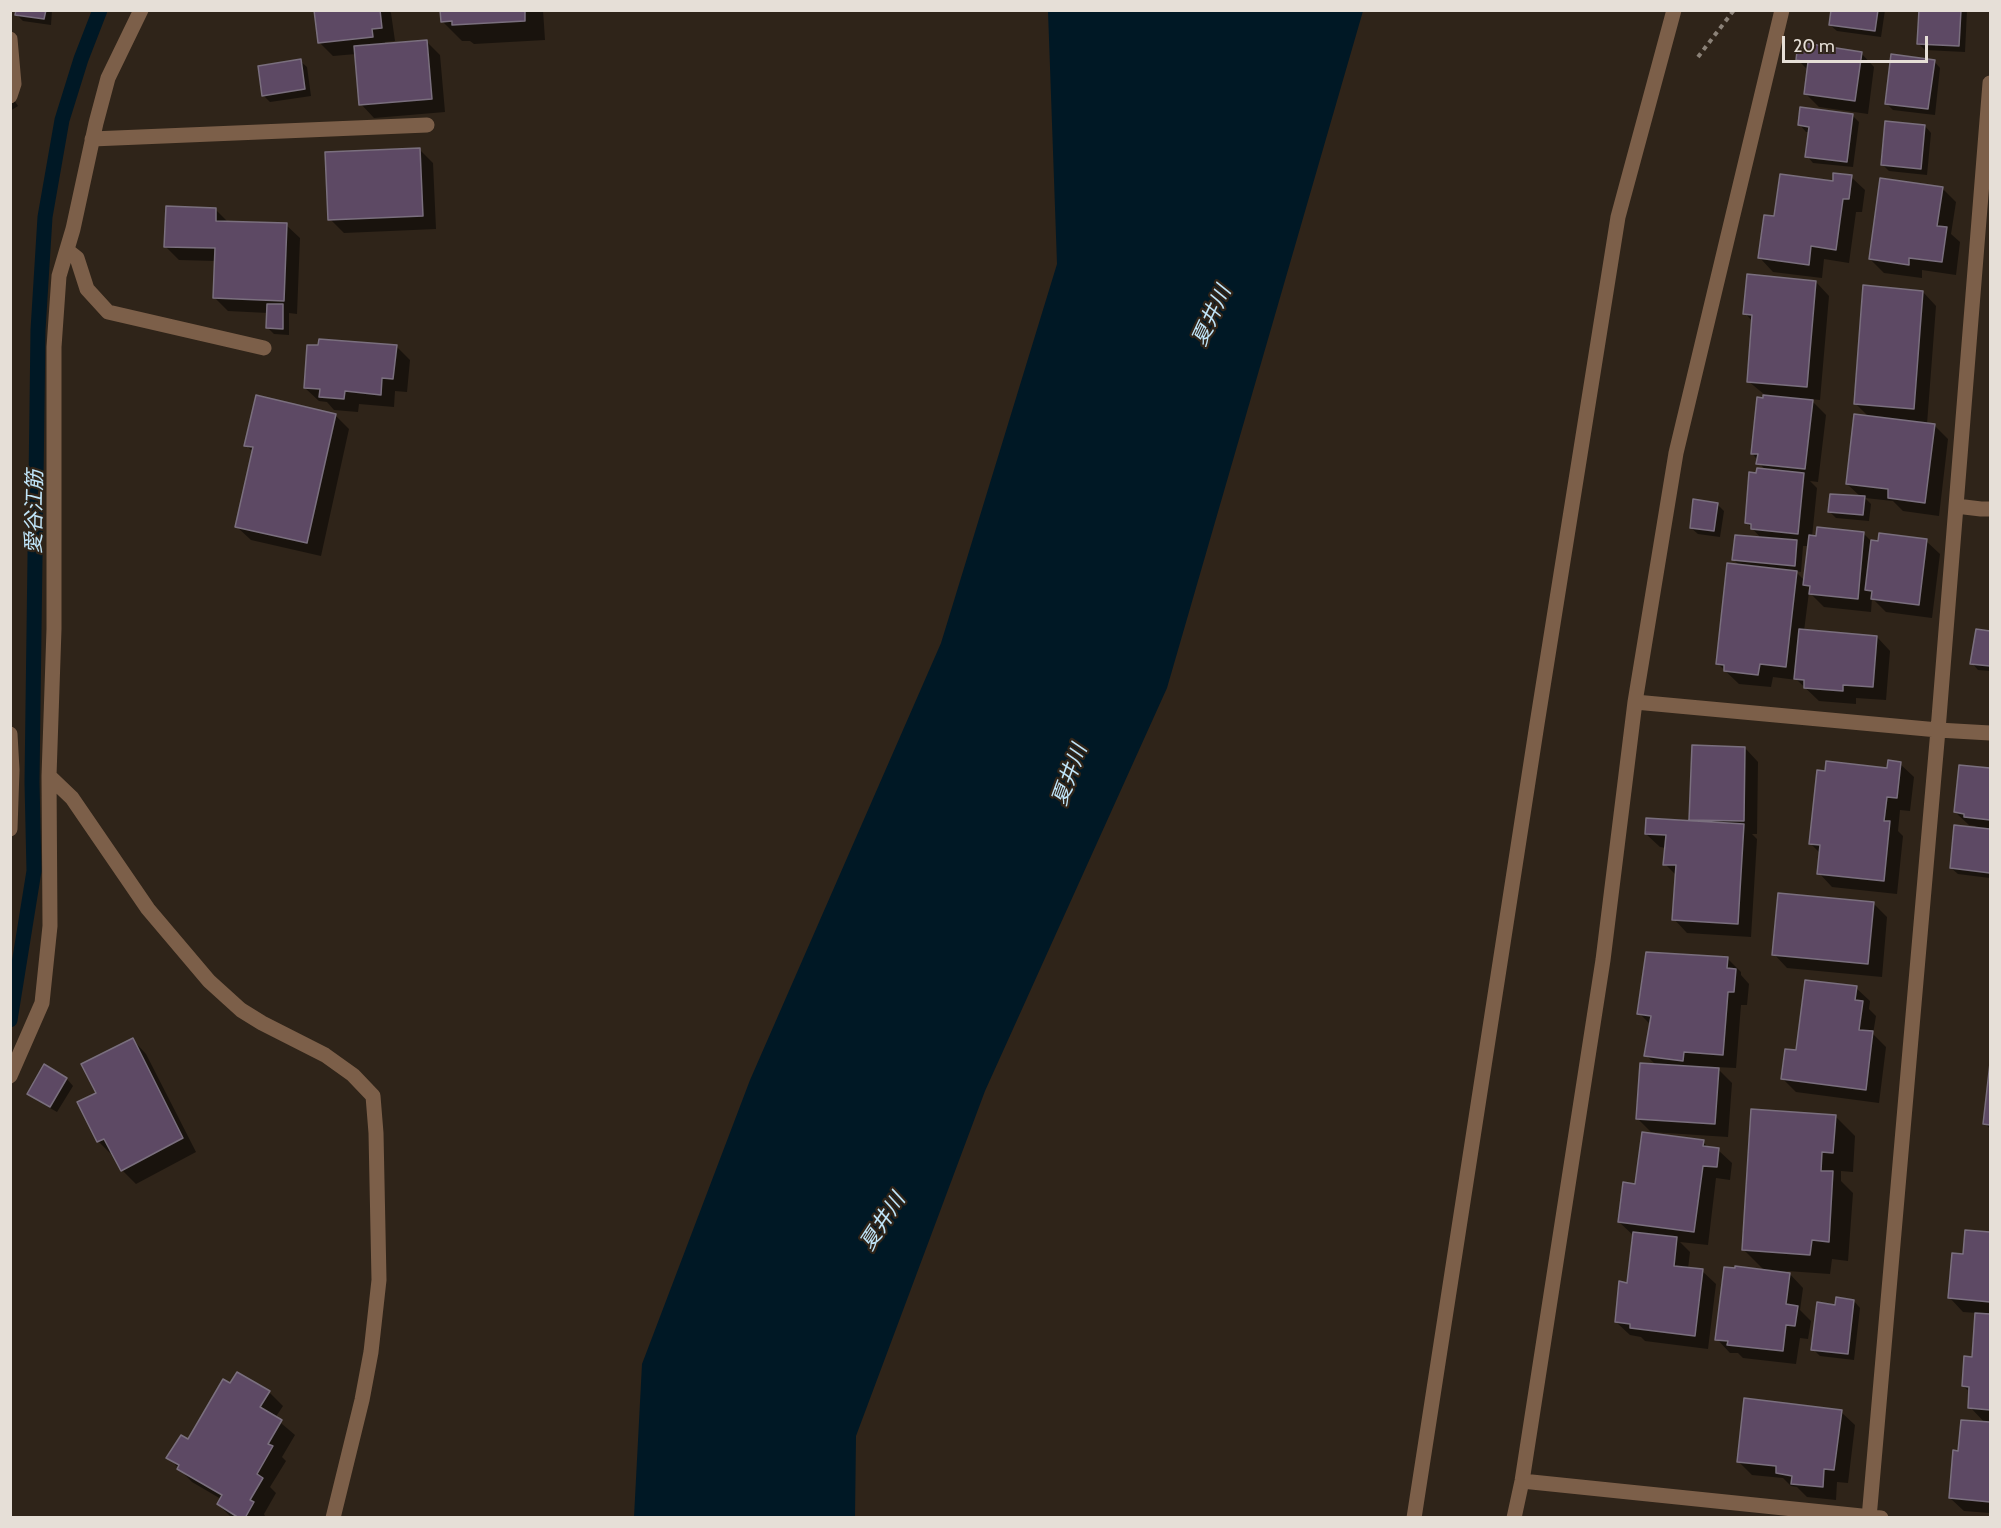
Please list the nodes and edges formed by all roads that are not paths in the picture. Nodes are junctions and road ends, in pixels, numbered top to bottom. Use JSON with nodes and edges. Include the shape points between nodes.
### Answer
{"nodes":[{"id":1,"x":141,"y":10,"type":"edge"},
{"id":2,"x":1674,"y":10,"type":"edge"},
{"id":3,"x":1782,"y":10,"type":"edge"},
{"id":4,"x":10,"y":39,"type":"edge"},
{"id":5,"x":1990,"y":83,"type":"edge"},
{"id":6,"x":10,"y":96,"type":"edge"},
{"id":7,"x":427,"y":125,"type":"dead end"},
{"id":8,"x":92,"y":140,"type":"junction"},
{"id":9,"x":67,"y":250,"type":"junction"},
{"id":10,"x":264,"y":348,"type":"dead end"},
{"id":11,"x":1956,"y":506,"type":"junction"},
{"id":12,"x":1990,"y":508,"type":"edge"},
{"id":13,"x":1635,"y":702,"type":"junction"},
{"id":14,"x":1938,"y":730,"type":"junction"},
{"id":15,"x":1990,"y":733,"type":"edge"},
{"id":16,"x":10,"y":734,"type":"edge"},
{"id":17,"x":49,"y":776,"type":"junction"},
{"id":18,"x":10,"y":829,"type":"edge"},
{"id":19,"x":10,"y":1076,"type":"edge"},
{"id":20,"x":1522,"y":1481,"type":"junction"},
{"id":21,"x":1873,"y":1517,"type":"edge"},
{"id":22,"x":333,"y":1518,"type":"edge"},
{"id":23,"x":1414,"y":1518,"type":"edge"},
{"id":24,"x":1514,"y":1518,"type":"edge"}],
"edges":[{"from":1,"to":8,"type":"street","via":[[108,78]]},
{"from":2,"to":23,"type":"street","via":[[1618,217]]},
{"from":3,"to":13,"type":"street","via":[[1676,453]]},
{"from":4,"to":6,"type":"street","via":[[14,84]]},
{"from":5,"to":11,"type":"street"},
{"from":7,"to":8,"type":"street"},
{"from":8,"to":9,"type":"street"},
{"from":9,"to":10,"type":"street","via":[[77,258],[87,289],[108,312]]},
{"from":9,"to":17,"type":"street","via":[[59,276],[54,347],[54,630]]},
{"from":11,"to":12,"type":"street"},
{"from":11,"to":14,"type":"street"},
{"from":13,"to":14,"type":"street"},
{"from":13,"to":20,"type":"street","via":[[1603,960]]},
{"from":14,"to":15,"type":"street"},
{"from":14,"to":21,"type":"street"},
{"from":16,"to":18,"type":"street"},
{"from":17,"to":19,"type":"street","via":[[50,926],[42,1003]]},
{"from":17,"to":22,"type":"street","via":[[72,798],[148,909],[209,981],[241,1010],[325,1054],[373,1096],[379,1280],[362,1400]]},
{"from":20,"to":21,"type":"street"},
{"from":20,"to":24,"type":"street"}]}
